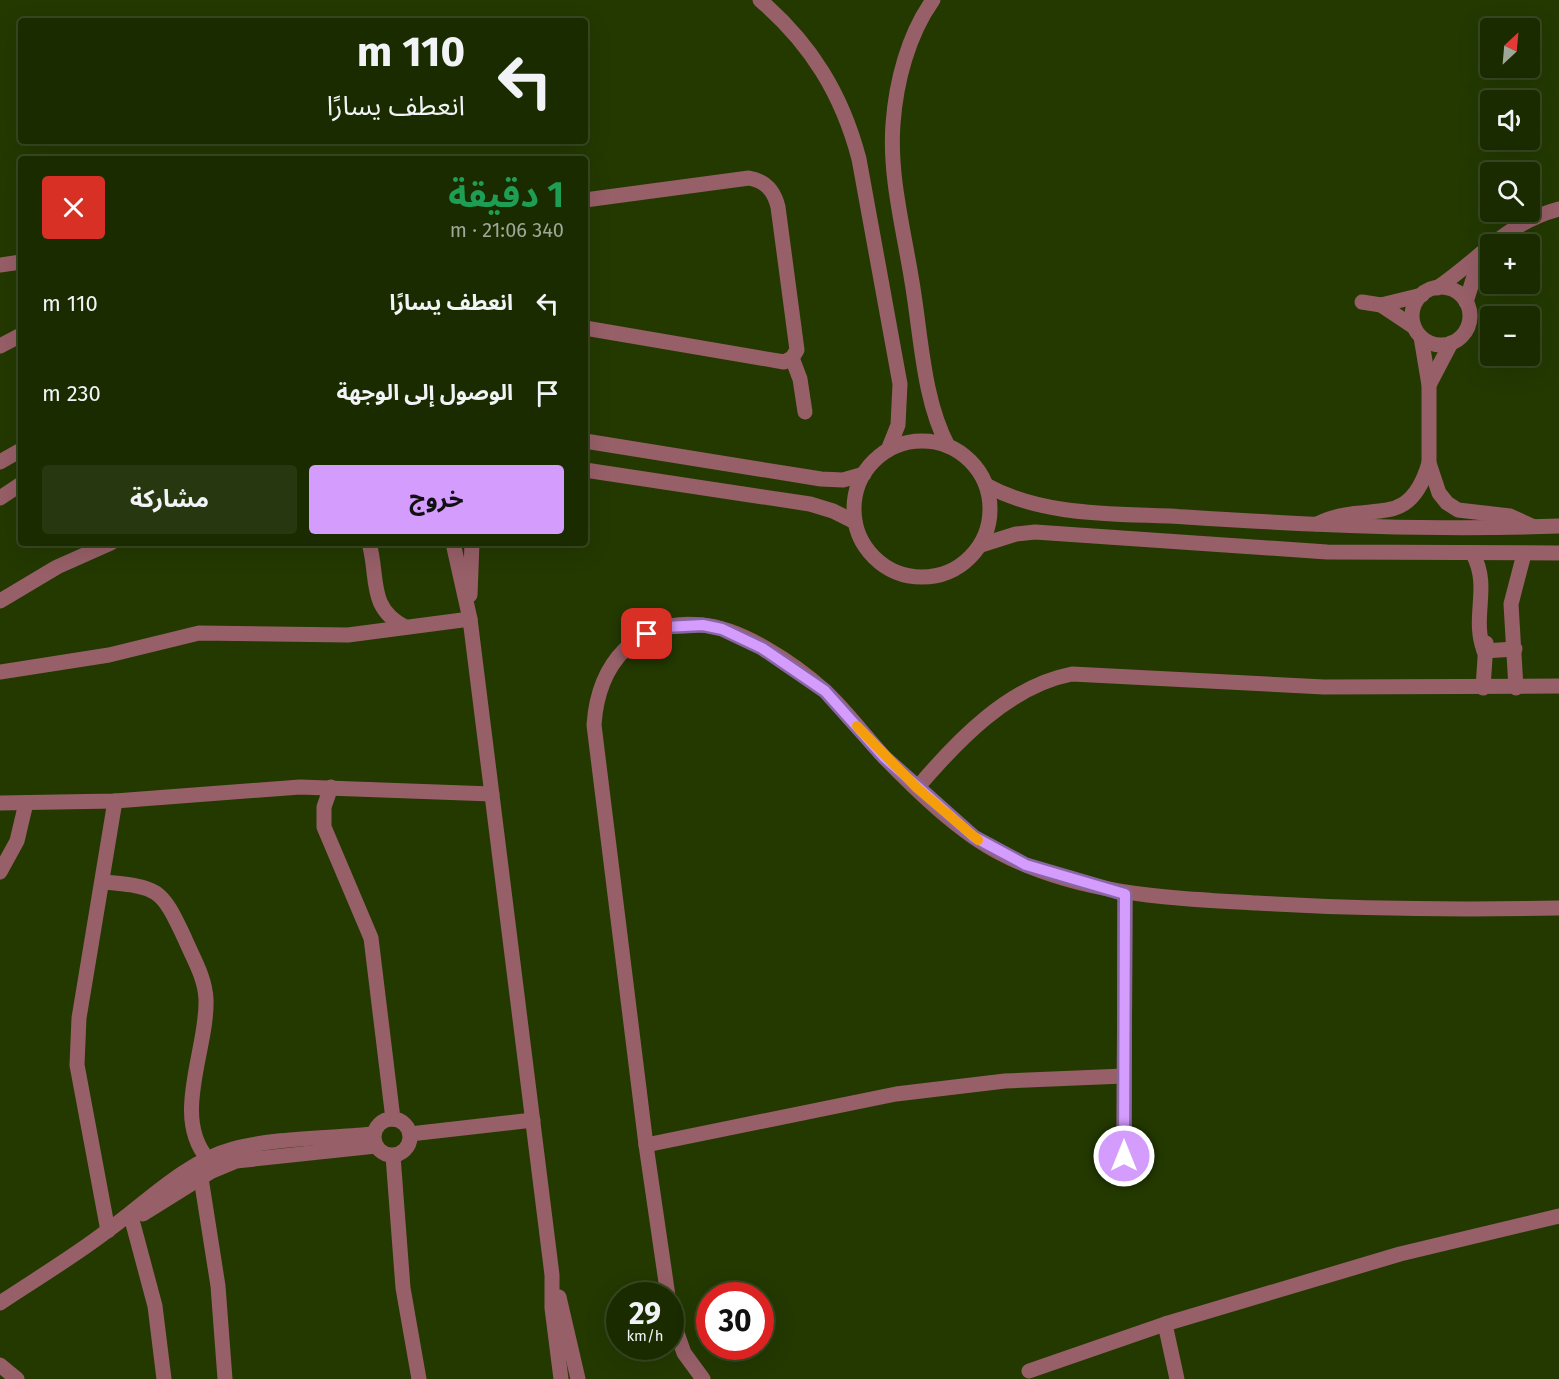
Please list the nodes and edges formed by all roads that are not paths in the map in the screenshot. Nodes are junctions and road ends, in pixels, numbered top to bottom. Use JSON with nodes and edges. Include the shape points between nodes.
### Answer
{"nodes":[{"id":1,"x":760,"y":0,"type":"edge"},
{"id":2,"x":933,"y":0,"type":"edge"},
{"id":3,"x":588,"y":200,"type":"edge"},
{"id":4,"x":1559,"y":209,"type":"edge"},
{"id":5,"x":1504,"y":234,"type":"edge"},
{"id":6,"x":1480,"y":252,"type":"edge"},
{"id":7,"x":1480,"y":259,"type":"edge"},
{"id":8,"x":18,"y":262,"type":"edge"},
{"id":9,"x":0,"y":265,"type":"edge"},
{"id":10,"x":1437,"y":288,"type":"junction"},
{"id":11,"x":1422,"y":296,"type":"junction"},
{"id":12,"x":1362,"y":302,"type":"dead end"},
{"id":13,"x":1466,"y":302,"type":"junction"},
{"id":14,"x":1381,"y":305,"type":"junction"},
{"id":15,"x":588,"y":329,"type":"edge"},
{"id":16,"x":1418,"y":332,"type":"junction"},
{"id":17,"x":18,"y":337,"type":"edge"},
{"id":18,"x":1451,"y":343,"type":"junction"},
{"id":19,"x":0,"y":346,"type":"edge"},
{"id":20,"x":792,"y":358,"type":"junction"},
{"id":21,"x":1429,"y":385,"type":"junction"},
{"id":22,"x":805,"y":412,"type":"dead end"},
{"id":23,"x":588,"y":441,"type":"edge"},
{"id":24,"x":948,"y":446,"type":"junction"},
{"id":25,"x":888,"y":450,"type":"junction"},
{"id":26,"x":18,"y":452,"type":"edge"},
{"id":27,"x":0,"y":462,"type":"edge"},
{"id":28,"x":1429,"y":463,"type":"junction"},
{"id":29,"x":588,"y":470,"type":"edge"},
{"id":30,"x":864,"y":474,"type":"junction"},
{"id":31,"x":986,"y":485,"type":"junction"},
{"id":32,"x":18,"y":486,"type":"edge"},
{"id":33,"x":0,"y":498,"type":"edge"},
{"id":34,"x":855,"y":522,"type":"junction"},
{"id":35,"x":1314,"y":525,"type":"junction"},
{"id":36,"x":1559,"y":526,"type":"edge"},
{"id":37,"x":1534,"y":527,"type":"junction"},
{"id":38,"x":981,"y":545,"type":"junction"},
{"id":39,"x":104,"y":546,"type":"edge"},
{"id":40,"x":369,"y":546,"type":"edge"},
{"id":41,"x":454,"y":546,"type":"edge"},
{"id":42,"x":472,"y":546,"type":"edge"},
{"id":43,"x":1559,"y":553,"type":"edge"},
{"id":44,"x":1473,"y":554,"type":"junction"},
{"id":45,"x":1524,"y":554,"type":"junction"},
{"id":46,"x":0,"y":601,"type":"edge"},
{"id":47,"x":470,"y":619,"type":"junction"},
{"id":48,"x":405,"y":627,"type":"junction"},
{"id":49,"x":1515,"y":649,"type":"junction"},
{"id":50,"x":1484,"y":651,"type":"junction"},
{"id":51,"x":0,"y":672,"type":"edge"},
{"id":52,"x":1559,"y":686,"type":"edge"},
{"id":53,"x":1516,"y":687,"type":"junction"},
{"id":54,"x":1483,"y":688,"type":"junction"},
{"id":55,"x":331,"y":787,"type":"junction"},
{"id":56,"x":917,"y":788,"type":"junction"},
{"id":57,"x":492,"y":794,"type":"junction"},
{"id":58,"x":115,"y":801,"type":"junction"},
{"id":59,"x":0,"y":803,"type":"edge"},
{"id":60,"x":26,"y":803,"type":"junction"},
{"id":61,"x":0,"y":872,"type":"edge"},
{"id":62,"x":103,"y":882,"type":"junction"},
{"id":63,"x":1125,"y":894,"type":"junction"},
{"id":64,"x":1559,"y":908,"type":"edge"},
{"id":65,"x":1124,"y":1076,"type":"junction"},
{"id":66,"x":393,"y":1119,"type":"junction"},
{"id":67,"x":534,"y":1120,"type":"junction"},
{"id":68,"x":410,"y":1134,"type":"junction"},
{"id":69,"x":375,"y":1140,"type":"junction"},
{"id":70,"x":646,"y":1145,"type":"junction"},
{"id":71,"x":393,"y":1156,"type":"junction"},
{"id":72,"x":1124,"y":1156,"type":"dead end"},
{"id":73,"x":208,"y":1159,"type":"junction"},
{"id":74,"x":201,"y":1178,"type":"junction"},
{"id":75,"x":1559,"y":1216,"type":"edge"},
{"id":76,"x":132,"y":1220,"type":"junction"},
{"id":77,"x":108,"y":1231,"type":"junction"},
{"id":78,"x":552,"y":1275,"type":"junction"},
{"id":79,"x":666,"y":1282,"type":"edge"},
{"id":80,"x":0,"y":1303,"type":"edge"},
{"id":81,"x":1165,"y":1324,"type":"junction"},
{"id":82,"x":684,"y":1353,"type":"edge"},
{"id":83,"x":0,"y":1365,"type":"edge"},
{"id":84,"x":1029,"y":1371,"type":"dead end"},
{"id":85,"x":17,"y":1379,"type":"edge"},
{"id":86,"x":164,"y":1379,"type":"edge"},
{"id":87,"x":225,"y":1379,"type":"edge"},
{"id":88,"x":419,"y":1379,"type":"edge"},
{"id":89,"x":561,"y":1379,"type":"edge"},
{"id":90,"x":578,"y":1379,"type":"edge"},
{"id":91,"x":703,"y":1379,"type":"edge"},
{"id":92,"x":1177,"y":1379,"type":"edge"}],
"edges":[{"from":1,"to":25,"type":"street","via":[[783,20],[823,70],[851,128],[900,384],[898,425]]},
{"from":2,"to":24,"type":"street","via":[[911,43],[898,83],[892,125],[893,168],[933,408]]},
{"from":3,"to":20,"type":"street","via":[[749,178],[765,184],[776,198],[797,345]]},
{"from":4,"to":5,"type":"street"},
{"from":6,"to":10,"type":"street"},
{"from":7,"to":13,"type":"street"},
{"from":8,"to":9,"type":"street"},
{"from":10,"to":11,"type":"street"},
{"from":10,"to":13,"type":"street","via":[[1456,292]]},
{"from":11,"to":14,"type":"street"},
{"from":11,"to":16,"type":"street","via":[[1414,307]]},
{"from":12,"to":14,"type":"street"},
{"from":13,"to":18,"type":"street","via":[[1470,316],[1467,329]]},
{"from":14,"to":16,"type":"street"},
{"from":15,"to":20,"type":"street","via":[[784,362]]},
{"from":16,"to":18,"type":"street","via":[[1438,345]]},
{"from":16,"to":21,"type":"street"},
{"from":17,"to":19,"type":"street"},
{"from":18,"to":21,"type":"street"},
{"from":20,"to":22,"type":"street"},
{"from":21,"to":28,"type":"street"},
{"from":23,"to":30,"type":"street","via":[[821,479],[843,480]]},
{"from":24,"to":25,"type":"street","via":[[912,442]]},
{"from":24,"to":31,"type":"street","via":[[971,462]]},
{"from":25,"to":30,"type":"street"},
{"from":26,"to":27,"type":"street"},
{"from":28,"to":35,"type":"street","via":[[1416,495],[1406,504],[1390,511],[1347,513]]},
{"from":28,"to":37,"type":"street","via":[[1438,493],[1452,507],[1510,516]]},
{"from":29,"to":34,"type":"street","via":[[810,504]]},
{"from":30,"to":34,"type":"street","via":[[855,497]]},
{"from":31,"to":35,"type":"street","via":[[1017,500],[1051,508]]},
{"from":31,"to":38,"type":"street","via":[[990,522]]},
{"from":32,"to":33,"type":"street"},
{"from":34,"to":38,"type":"street","via":[[877,560],[903,575],[933,577],[961,566]]},
{"from":35,"to":37,"type":"street"},
{"from":36,"to":37,"type":"street"},
{"from":38,"to":44,"type":"street","via":[[1035,532],[1261,549]]},
{"from":39,"to":46,"type":"street","via":[[57,567]]},
{"from":40,"to":48,"type":"street","via":[[378,599],[386,613]]},
{"from":41,"to":47,"type":"street"},
{"from":42,"to":47,"type":"street"},
{"from":43,"to":45,"type":"street"},
{"from":44,"to":45,"type":"street"},
{"from":44,"to":50,"type":"street","via":[[1481,572],[1478,635]]},
{"from":45,"to":49,"type":"street","via":[[1511,600],[1510,627]]},
{"from":47,"to":48,"type":"street"},
{"from":47,"to":57,"type":"street"},
{"from":48,"to":51,"type":"street","via":[[329,636],[199,633],[100,657]]},
{"from":49,"to":50,"type":"street"},
{"from":49,"to":53,"type":"street"},
{"from":50,"to":54,"type":"street"},
{"from":52,"to":53,"type":"street"},
{"from":53,"to":54,"type":"street"},
{"from":54,"to":56,"type":"street","via":[[1324,687],[1072,674],[1043,682],[1005,705],[958,744]]},
{"from":55,"to":57,"type":"street"},
{"from":55,"to":58,"type":"street","via":[[270,787]]},
{"from":55,"to":66,"type":"street","via":[[324,807],[324,827],[371,938]]},
{"from":56,"to":63,"type":"street","via":[[999,853],[1054,875]]},
{"from":56,"to":70,"type":"street","via":[[825,691],[740,636],[703,625],[665,627],[630,644],[616,657],[598,696],[594,726]]},
{"from":57,"to":67,"type":"street"},
{"from":58,"to":60,"type":"street"},
{"from":58,"to":62,"type":"street"},
{"from":59,"to":60,"type":"street"},
{"from":60,"to":61,"type":"street","via":[[17,841]]},
{"from":62,"to":73,"type":"street","via":[[143,886],[163,897],[200,972],[206,1009],[190,1118],[195,1140]]},
{"from":62,"to":77,"type":"street","via":[[76,1049]]},
{"from":63,"to":64,"type":"street","via":[[1358,907]]},
{"from":63,"to":65,"type":"street"},
{"from":65,"to":70,"type":"street","via":[[1005,1081],[896,1095]]},
{"from":65,"to":72,"type":"street"},
{"from":66,"to":68,"type":"street","via":[[404,1124]]},
{"from":66,"to":69,"type":"street","via":[[381,1123]]},
{"from":67,"to":68,"type":"street"},
{"from":67,"to":78,"type":"street"},
{"from":68,"to":71,"type":"street","via":[[408,1146]]},
{"from":69,"to":71,"type":"street","via":[[383,1153]]},
{"from":69,"to":73,"type":"street","via":[[245,1146]]},
{"from":69,"to":74,"type":"street","via":[[248,1159]]},
{"from":70,"to":79,"type":"street"},
{"from":71,"to":88,"type":"street","via":[[403,1288]]},
{"from":73,"to":77,"type":"street","via":[[137,1206]]},
{"from":74,"to":76,"type":"street"},
{"from":74,"to":87,"type":"street","via":[[218,1286]]},
{"from":75,"to":81,"type":"street","via":[[1400,1254]]},
{"from":76,"to":77,"type":"street"},
{"from":76,"to":86,"type":"street","via":[[155,1305]]},
{"from":77,"to":80,"type":"street"},
{"from":78,"to":89,"type":"street"},
{"from":78,"to":90,"type":"street"},
{"from":81,"to":84,"type":"street"},
{"from":81,"to":92,"type":"street"},
{"from":82,"to":91,"type":"street"},
{"from":83,"to":85,"type":"street"}]}
